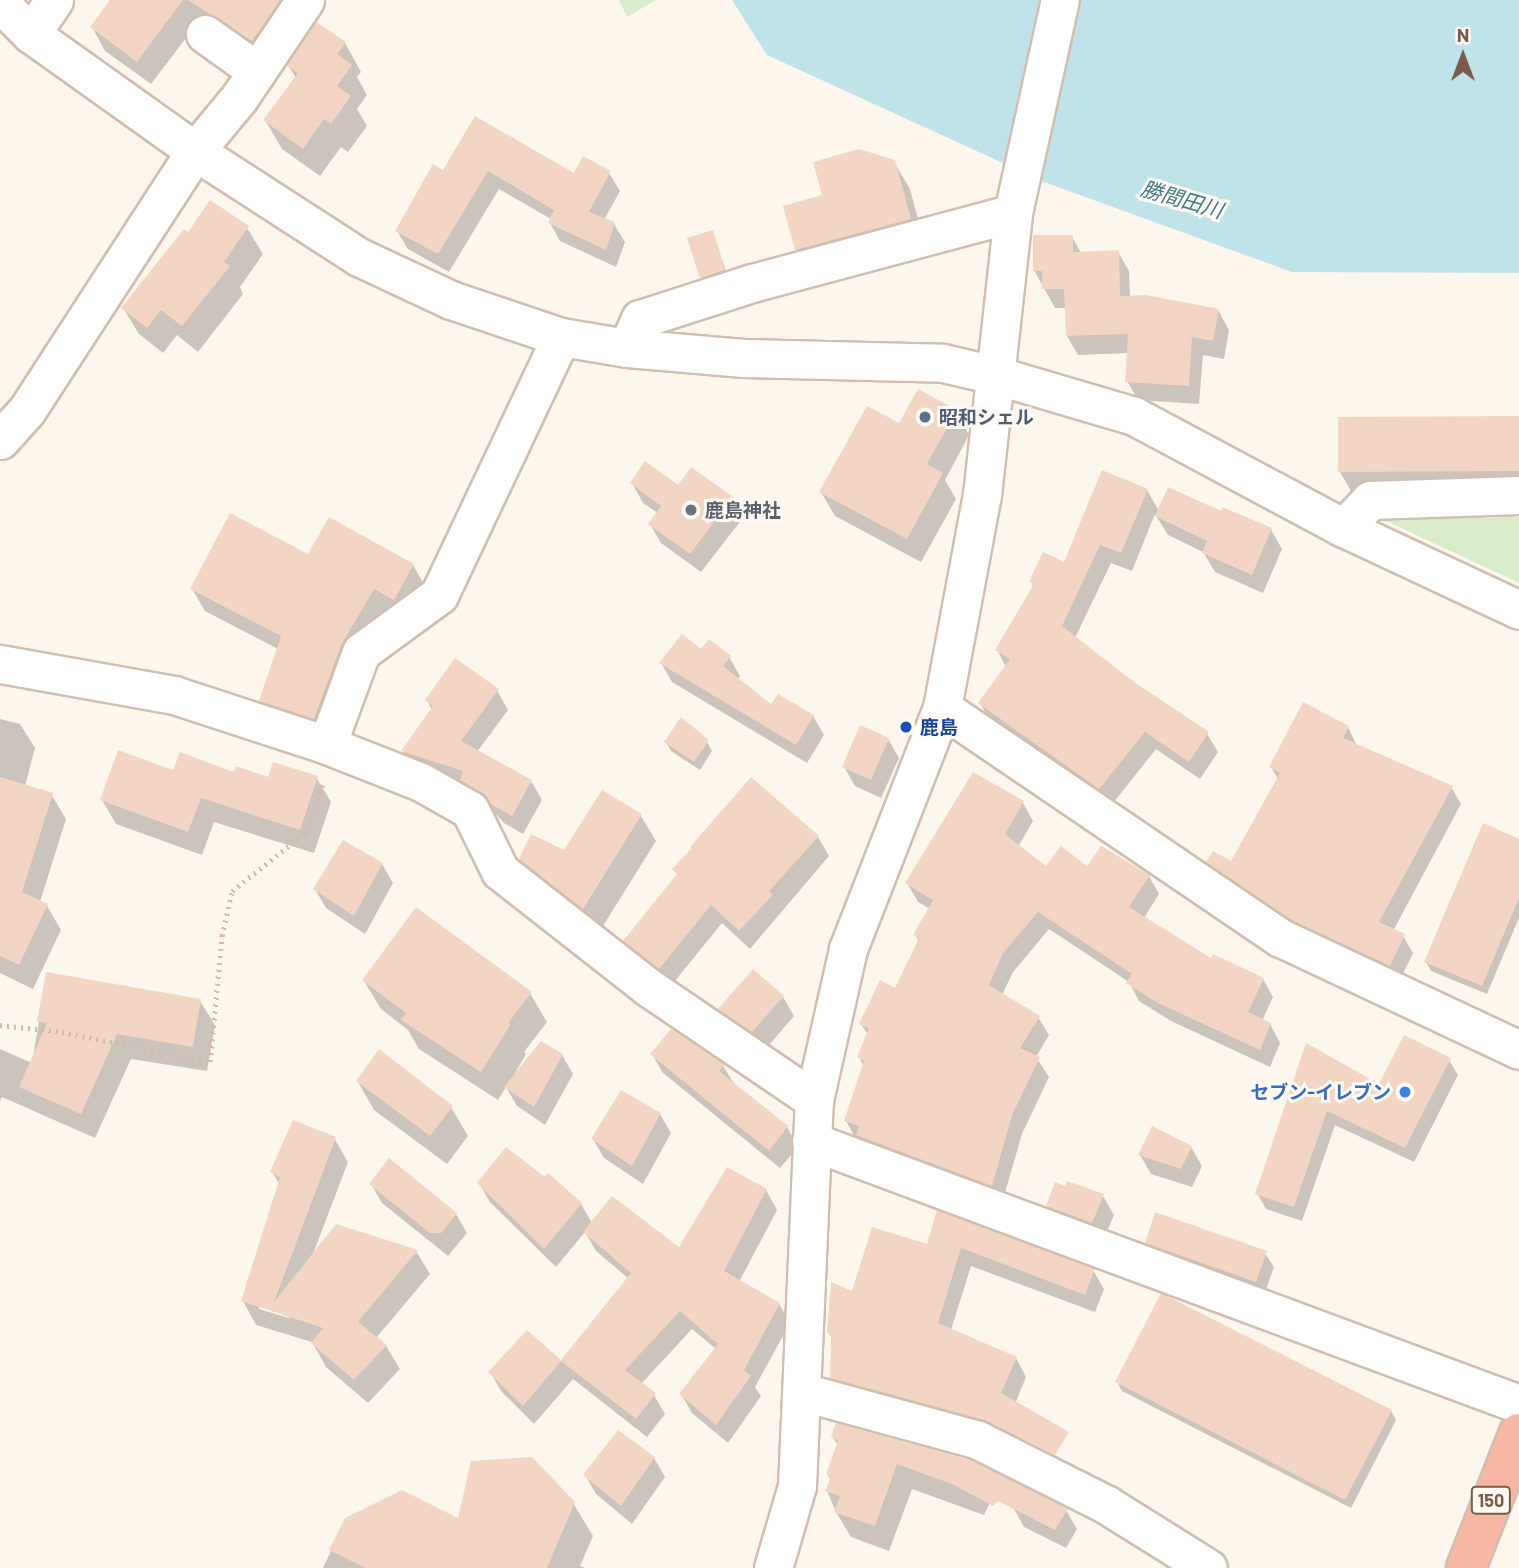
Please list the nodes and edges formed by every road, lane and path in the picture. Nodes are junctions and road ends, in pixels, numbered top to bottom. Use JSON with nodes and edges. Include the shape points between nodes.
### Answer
{"nodes":[{"id":1,"x":54,"y":0,"type":"edge"},
{"id":2,"x":305,"y":0,"type":"edge"},
{"id":3,"x":1060,"y":0,"type":"edge"},
{"id":4,"x":0,"y":3,"type":"edge"},
{"id":5,"x":31,"y":34,"type":"junction"},
{"id":6,"x":205,"y":34,"type":"dead end"},
{"id":7,"x":257,"y":71,"type":"junction"},
{"id":8,"x":195,"y":151,"type":"junction"},
{"id":9,"x":1016,"y":201,"type":"junction"},
{"id":10,"x":561,"y":337,"type":"junction"},
{"id":11,"x":627,"y":348,"type":"junction"},
{"id":12,"x":995,"y":375,"type":"junction"},
{"id":13,"x":0,"y":440,"type":"edge"},
{"id":14,"x":1519,"y":495,"type":"edge"},
{"id":15,"x":1345,"y":528,"type":"junction"},
{"id":16,"x":1519,"y":610,"type":"edge"},
{"id":17,"x":0,"y":664,"type":"edge"},
{"id":18,"x":942,"y":708,"type":"junction"},
{"id":19,"x":332,"y":747,"type":"junction"},
{"id":20,"x":0,"y":1025,"type":"edge"},
{"id":21,"x":1519,"y":1050,"type":"edge"},
{"id":22,"x":814,"y":1100,"type":"junction"},
{"id":23,"x":811,"y":1141,"type":"junction"},
{"id":24,"x":803,"y":1392,"type":"junction"},
{"id":25,"x":1519,"y":1404,"type":"edge"},
{"id":26,"x":1519,"y":1433,"type":"edge"},
{"id":27,"x":773,"y":1568,"type":"edge"},
{"id":28,"x":1208,"y":1568,"type":"edge"},
{"id":29,"x":1466,"y":1568,"type":"edge"}],
"edges":[{"from":1,"to":5,"type":"street"},
{"from":2,"to":7,"type":"street"},
{"from":3,"to":9,"type":"street"},
{"from":4,"to":5,"type":"street"},
{"from":5,"to":8,"type":"street"},
{"from":6,"to":7,"type":"street"},
{"from":7,"to":8,"type":"street"},
{"from":8,"to":10,"type":"street","via":[[359,257],[451,300]]},
{"from":8,"to":13,"type":"street","via":[[27,410]]},
{"from":9,"to":11,"type":"street","via":[[640,319]]},
{"from":9,"to":12,"type":"street"},
{"from":10,"to":11,"type":"street"},
{"from":10,"to":19,"type":"street","via":[[439,595],[361,652]]},
{"from":11,"to":12,"type":"street","via":[[744,358],[943,363]]},
{"from":12,"to":15,"type":"street","via":[[1134,416]]},
{"from":12,"to":18,"type":"street","via":[[982,495]]},
{"from":14,"to":15,"type":"street","via":[[1370,500]]},
{"from":15,"to":16,"type":"street"},
{"from":17,"to":19,"type":"street","via":[[174,695]]},
{"from":18,"to":21,"type":"street","via":[[1281,938]]},
{"from":18,"to":22,"type":"street","via":[[848,949]]},
{"from":19,"to":20,"type":"path","via":[[304,834],[232,891],[222,936],[210,1062],[62,1031]]},
{"from":19,"to":22,"type":"street","via":[[421,782],[470,810],[500,871],[648,987]]},
{"from":22,"to":23,"type":"street"},
{"from":23,"to":24,"type":"street"},
{"from":23,"to":25,"type":"street"},
{"from":24,"to":27,"type":"street","via":[[797,1486]]},
{"from":24,"to":28,"type":"street","via":[[978,1440],[1107,1505]]},
{"from":26,"to":29,"type":"highway","number":"150"}]}
